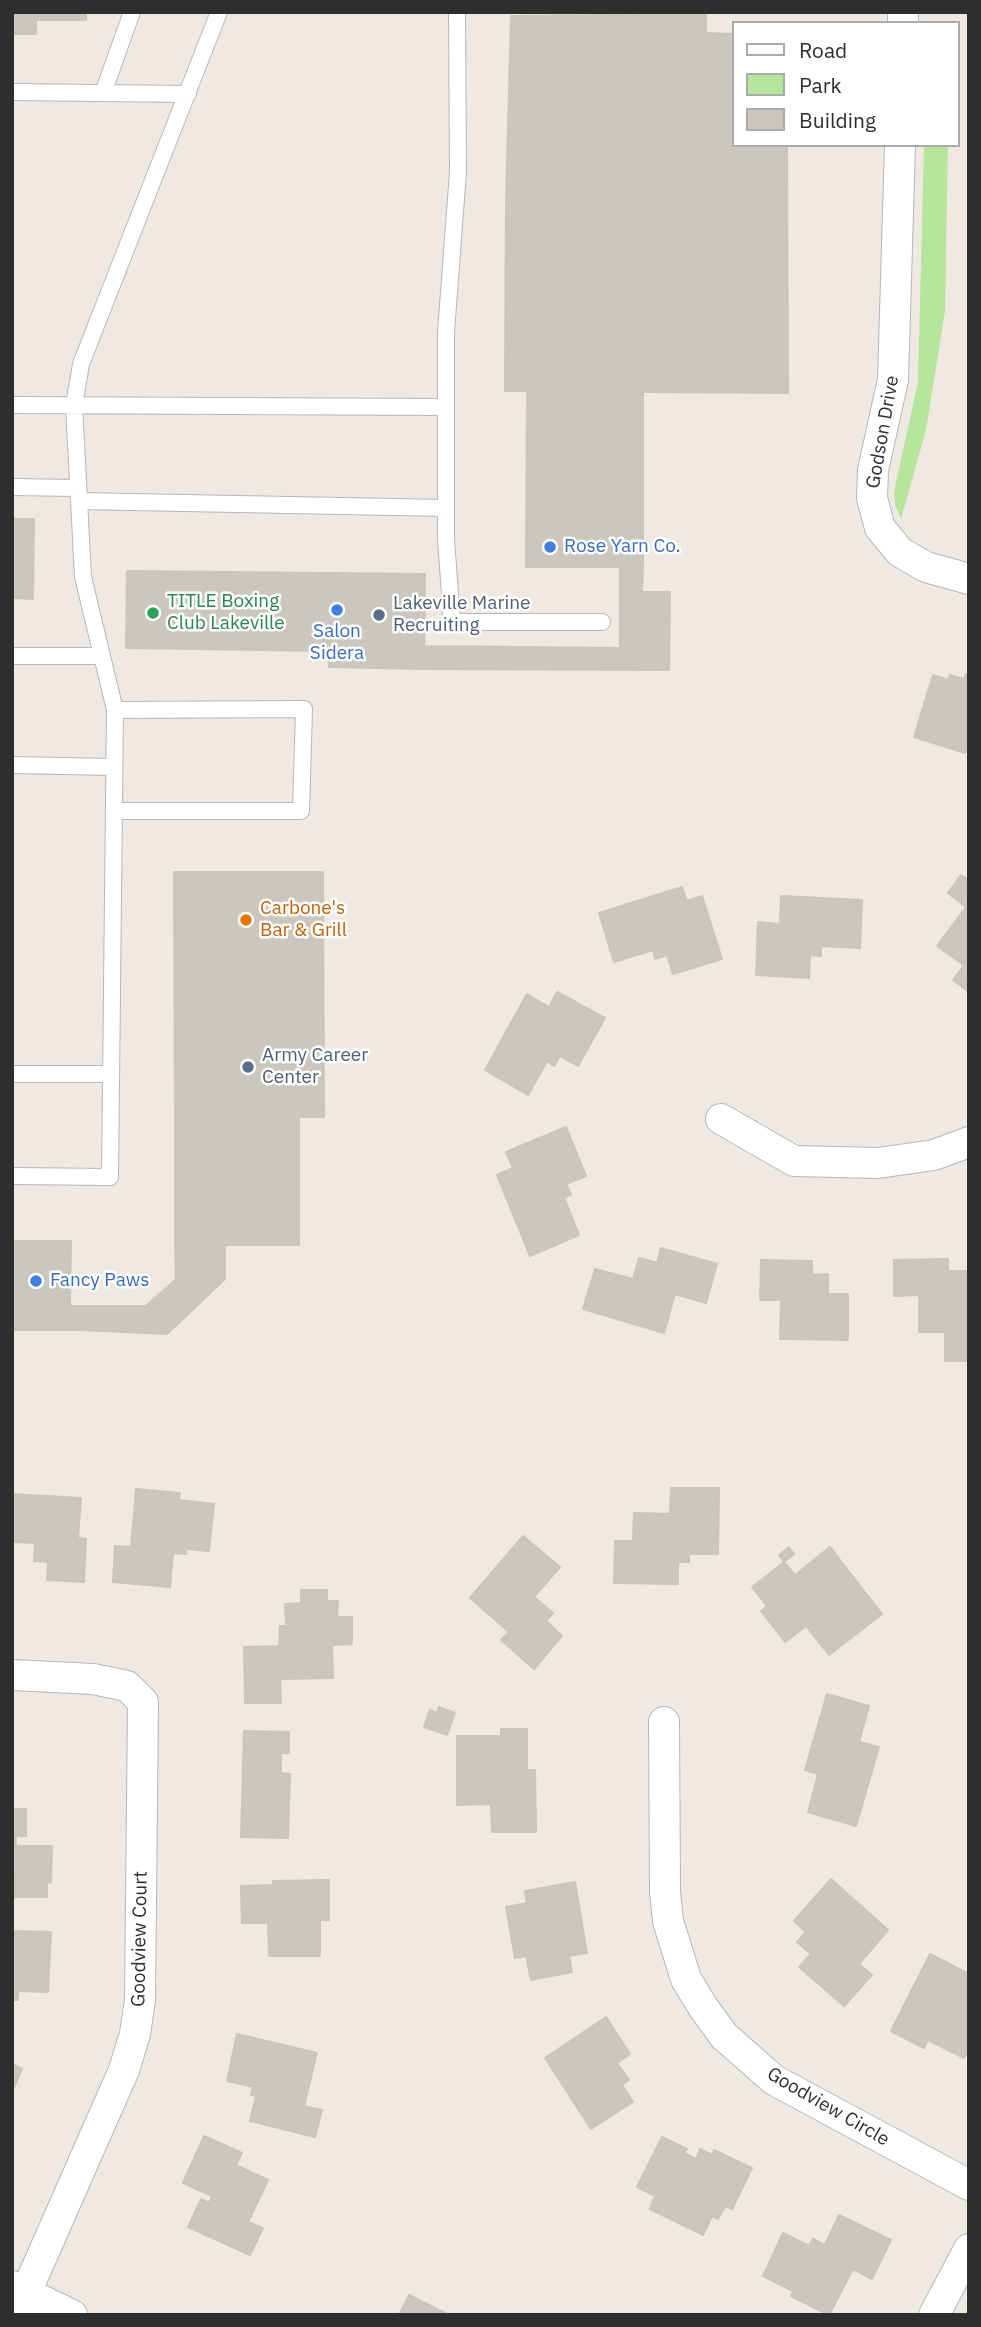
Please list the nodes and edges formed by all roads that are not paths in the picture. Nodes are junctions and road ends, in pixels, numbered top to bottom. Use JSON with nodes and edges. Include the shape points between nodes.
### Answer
{"nodes":[{"id":1,"x":132,"y":12,"type":"edge"},
{"id":2,"x":219,"y":12,"type":"edge"},
{"id":3,"x":457,"y":12,"type":"edge"},
{"id":4,"x":12,"y":92,"type":"edge"},
{"id":5,"x":103,"y":93,"type":"junction"},
{"id":6,"x":188,"y":94,"type":"junction"},
{"id":7,"x":900,"y":147,"type":"edge"},
{"id":8,"x":12,"y":405,"type":"edge"},
{"id":9,"x":74,"y":405,"type":"junction"},
{"id":10,"x":446,"y":407,"type":"junction"},
{"id":11,"x":12,"y":487,"type":"edge"},
{"id":12,"x":78,"y":494,"type":"junction"},
{"id":13,"x":446,"y":508,"type":"junction"},
{"id":14,"x":969,"y":579,"type":"edge"},
{"id":15,"x":603,"y":622,"type":"dead end"},
{"id":16,"x":12,"y":656,"type":"edge"},
{"id":17,"x":101,"y":656,"type":"junction"},
{"id":18,"x":115,"y":710,"type":"junction"},
{"id":19,"x":12,"y":765,"type":"edge"},
{"id":20,"x":114,"y":767,"type":"junction"},
{"id":21,"x":114,"y":811,"type":"junction"},
{"id":22,"x":12,"y":1074,"type":"edge"},
{"id":23,"x":111,"y":1074,"type":"junction"},
{"id":24,"x":721,"y":1119,"type":"dead end"},
{"id":25,"x":969,"y":1142,"type":"edge"},
{"id":26,"x":12,"y":1176,"type":"edge"},
{"id":27,"x":12,"y":1675,"type":"edge"},
{"id":28,"x":664,"y":1722,"type":"dead end"},
{"id":29,"x":969,"y":2185,"type":"edge"},
{"id":30,"x":969,"y":2249,"type":"edge"},
{"id":31,"x":18,"y":2297,"type":"edge"},
{"id":32,"x":72,"y":2315,"type":"edge"},
{"id":33,"x":934,"y":2315,"type":"edge"}],
"edges":[{"from":1,"to":5,"type":"lane"},
{"from":2,"to":6,"type":"lane"},
{"from":3,"to":10,"type":"lane","via":[[458,172],[446,332]]},
{"from":4,"to":5,"type":"lane"},
{"from":5,"to":6,"type":"lane"},
{"from":6,"to":9,"type":"lane","via":[[81,364]]},
{"from":7,"to":14,"type":"street","name":"Godson Drive","via":[[893,380],[873,470],[872,498],[880,528],[900,552],[926,567]]},
{"from":8,"to":9,"type":"lane"},
{"from":9,"to":10,"type":"lane"},
{"from":9,"to":12,"type":"lane"},
{"from":10,"to":13,"type":"lane"},
{"from":11,"to":12,"type":"lane"},
{"from":12,"to":13,"type":"lane"},
{"from":12,"to":17,"type":"lane","via":[[83,576]]},
{"from":13,"to":15,"type":"lane","via":[[452,622]]},
{"from":16,"to":17,"type":"lane"},
{"from":17,"to":18,"type":"lane"},
{"from":18,"to":20,"type":"lane"},
{"from":18,"to":21,"type":"lane","via":[[304,709],[302,811]]},
{"from":19,"to":20,"type":"lane"},
{"from":20,"to":21,"type":"lane"},
{"from":21,"to":23,"type":"lane"},
{"from":22,"to":23,"type":"lane"},
{"from":23,"to":26,"type":"lane","via":[[110,1177]]},
{"from":24,"to":25,"type":"street","via":[[794,1161],[878,1163],[934,1155]]},
{"from":27,"to":31,"type":"street","name":"Goodview Court","via":[[93,1679],[127,1686],[143,1702],[140,2000],[135,2034],[124,2070]]},
{"from":28,"to":29,"type":"street","name":"Goodview Circle","via":[[668,1921],[686,1979],[703,2007],[724,2036],[774,2080]]},
{"from":30,"to":33,"type":"street"},
{"from":31,"to":32,"type":"street"}]}
